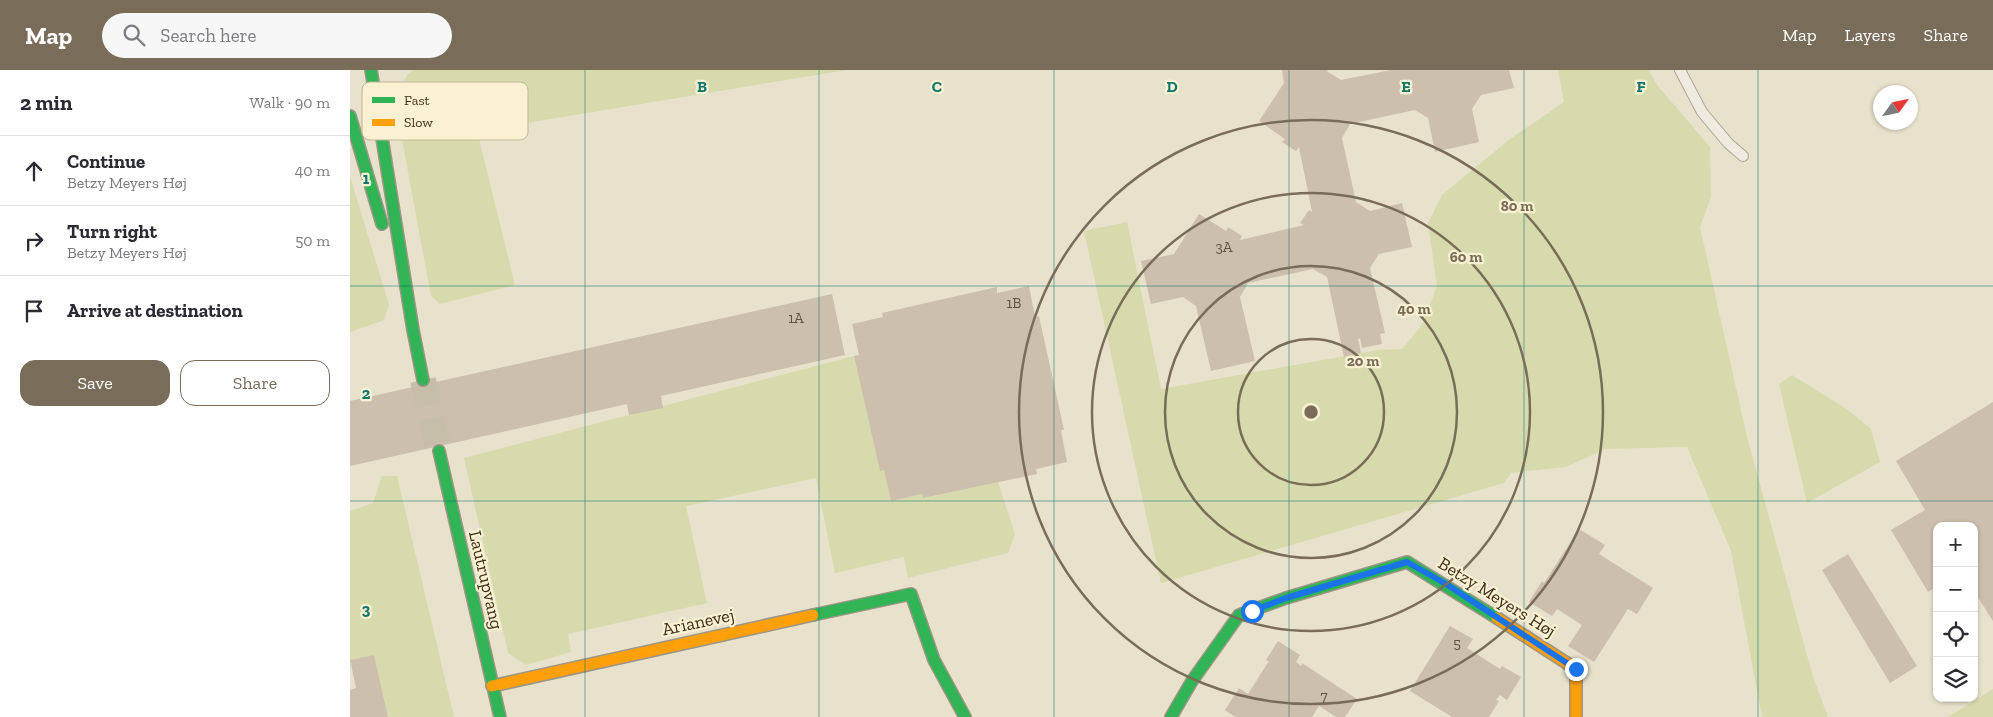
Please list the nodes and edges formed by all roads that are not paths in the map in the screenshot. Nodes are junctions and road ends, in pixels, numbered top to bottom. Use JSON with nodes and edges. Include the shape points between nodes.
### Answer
{"nodes":[{"id":1,"x":1680,"y":70,"type":"edge"},
{"id":2,"x":350,"y":116,"type":"edge"},
{"id":3,"x":382,"y":140,"type":"edge"},
{"id":4,"x":1742,"y":156,"type":"dead end"},
{"id":5,"x":413,"y":330,"type":"junction"},
{"id":6,"x":422,"y":380,"type":"tunnel mouth"},
{"id":7,"x":439,"y":450,"type":"tunnel mouth"},
{"id":8,"x":492,"y":686,"type":"junction"},
{"id":9,"x":500,"y":717,"type":"edge"},
{"id":10,"x":964,"y":717,"type":"edge"},
{"id":11,"x":1171,"y":717,"type":"edge"},
{"id":12,"x":1576,"y":717,"type":"edge"}],
"edges":[{"from":1,"to":4,"type":"lane","via":[[1702,112]]},
{"from":2,"to":5,"type":"street"},
{"from":3,"to":5,"type":"street"},
{"from":5,"to":6,"type":"street"},
{"from":7,"to":8,"type":"street","name":"Lautrupvang"},
{"from":8,"to":9,"type":"street","name":"Lautrupvang"},
{"from":8,"to":10,"type":"street","name":"Arianevej","via":[[911,594],[934,660]]},
{"from":11,"to":12,"type":"street","name":"Betzy Meyers Høj","via":[[1239,615],[1407,562],[1576,669]]}]}
